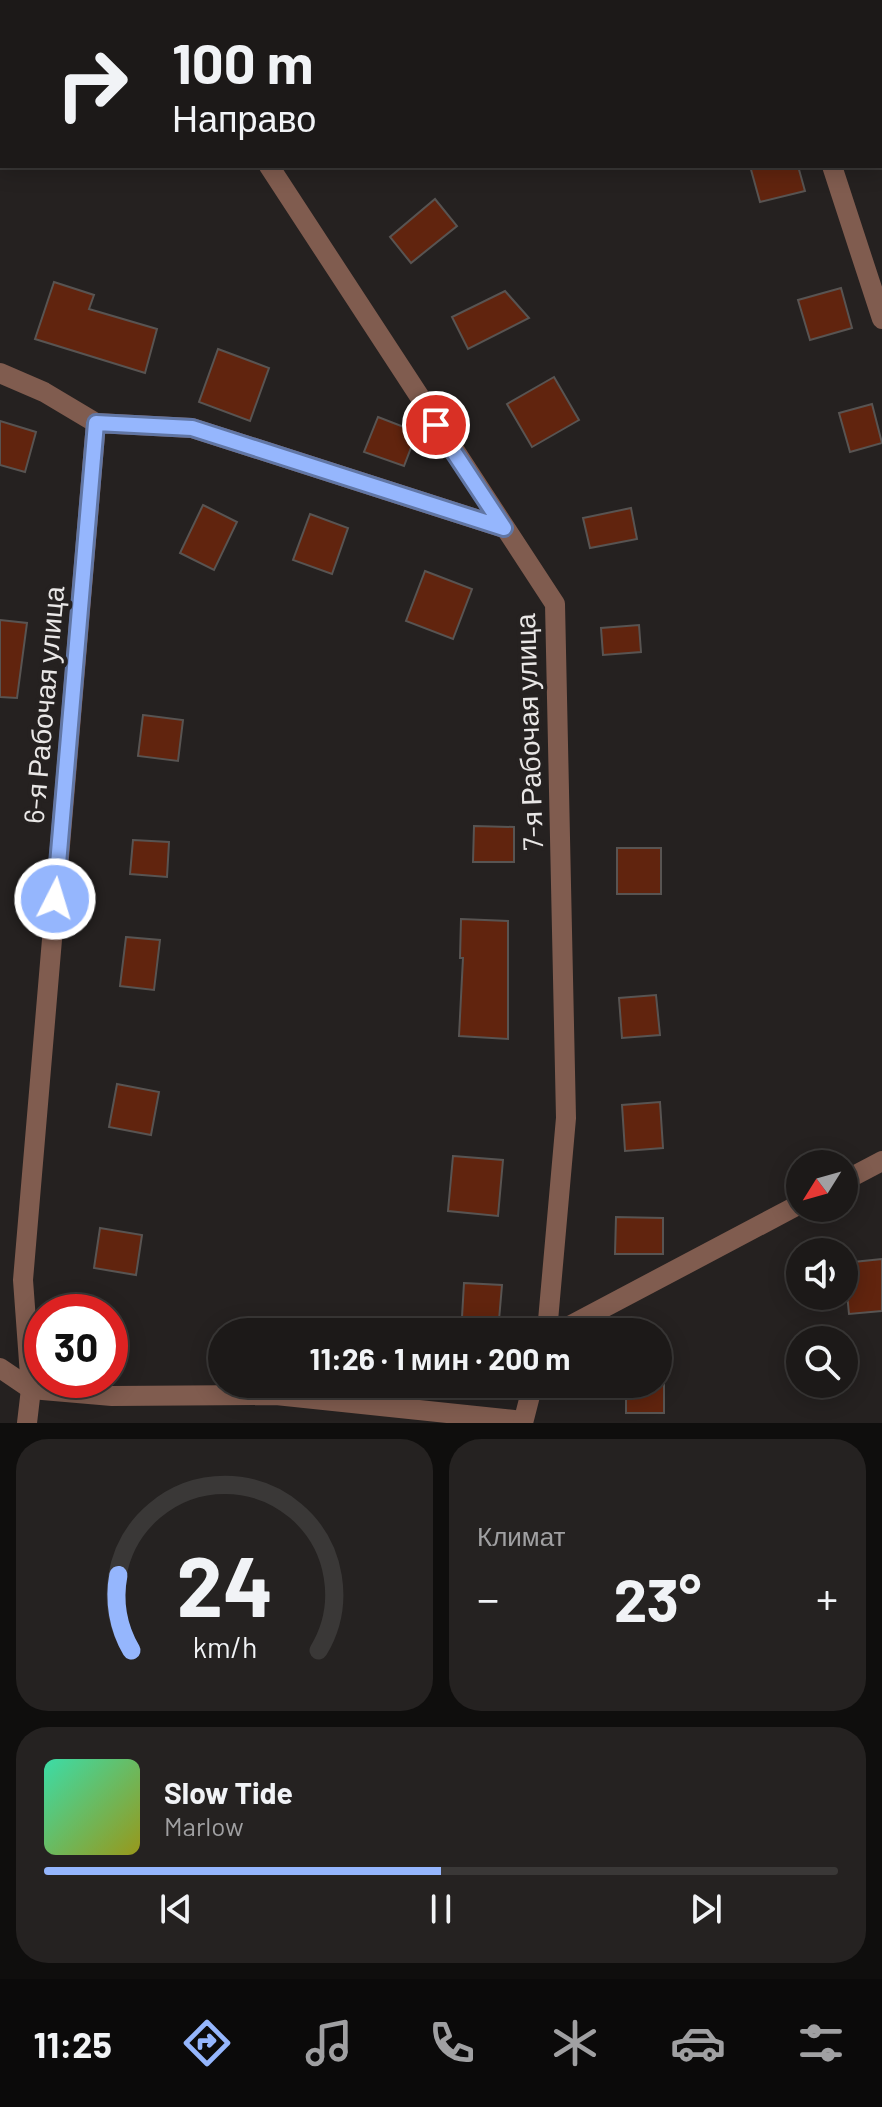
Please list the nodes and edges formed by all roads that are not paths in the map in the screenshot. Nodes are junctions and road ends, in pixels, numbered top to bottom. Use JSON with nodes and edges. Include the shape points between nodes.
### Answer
{"nodes":[{"id":1,"x":270,"y":168,"type":"edge"},
{"id":2,"x":833,"y":168,"type":"edge"},
{"id":3,"x":882,"y":319,"type":"edge"},
{"id":4,"x":0,"y":373,"type":"edge"},
{"id":5,"x":96,"y":423,"type":"junction"},
{"id":6,"x":504,"y":528,"type":"junction"},
{"id":7,"x":882,"y":1161,"type":"edge"},
{"id":8,"x":858,"y":1174,"type":"edge"},
{"id":9,"x":786,"y":1211,"type":"edge"},
{"id":10,"x":24,"y":1294,"type":"edge"},
{"id":11,"x":548,"y":1318,"type":"edge"},
{"id":12,"x":584,"y":1318,"type":"edge"},
{"id":13,"x":0,"y":1368,"type":"edge"},
{"id":14,"x":24,"y":1384,"type":"edge"},
{"id":15,"x":128,"y":1396,"type":"edge"},
{"id":16,"x":30,"y":1398,"type":"edge"},
{"id":17,"x":529,"y":1398,"type":"edge"},
{"id":18,"x":523,"y":1422,"type":"edge"},
{"id":19,"x":27,"y":1423,"type":"edge"}],
"edges":[{"from":1,"to":6,"type":"street","name":"7-я Рабочая улица"},
{"from":2,"to":3,"type":"street"},
{"from":4,"to":5,"type":"street"},
{"from":5,"to":6,"type":"street","via":[[192,428]]},
{"from":5,"to":10,"type":"street","name":"6-я Рабочая улица"},
{"from":6,"to":11,"type":"street","name":"7-я Рабочая улица","via":[[555,604],[566,1118]]},
{"from":7,"to":8,"type":"street"},
{"from":9,"to":12,"type":"street"},
{"from":13,"to":14,"type":"street"},
{"from":15,"to":18,"type":"street","via":[[276,1395]]},
{"from":16,"to":19,"type":"street","name":"6-я Рабочая улица"},
{"from":17,"to":18,"type":"street"}]}
